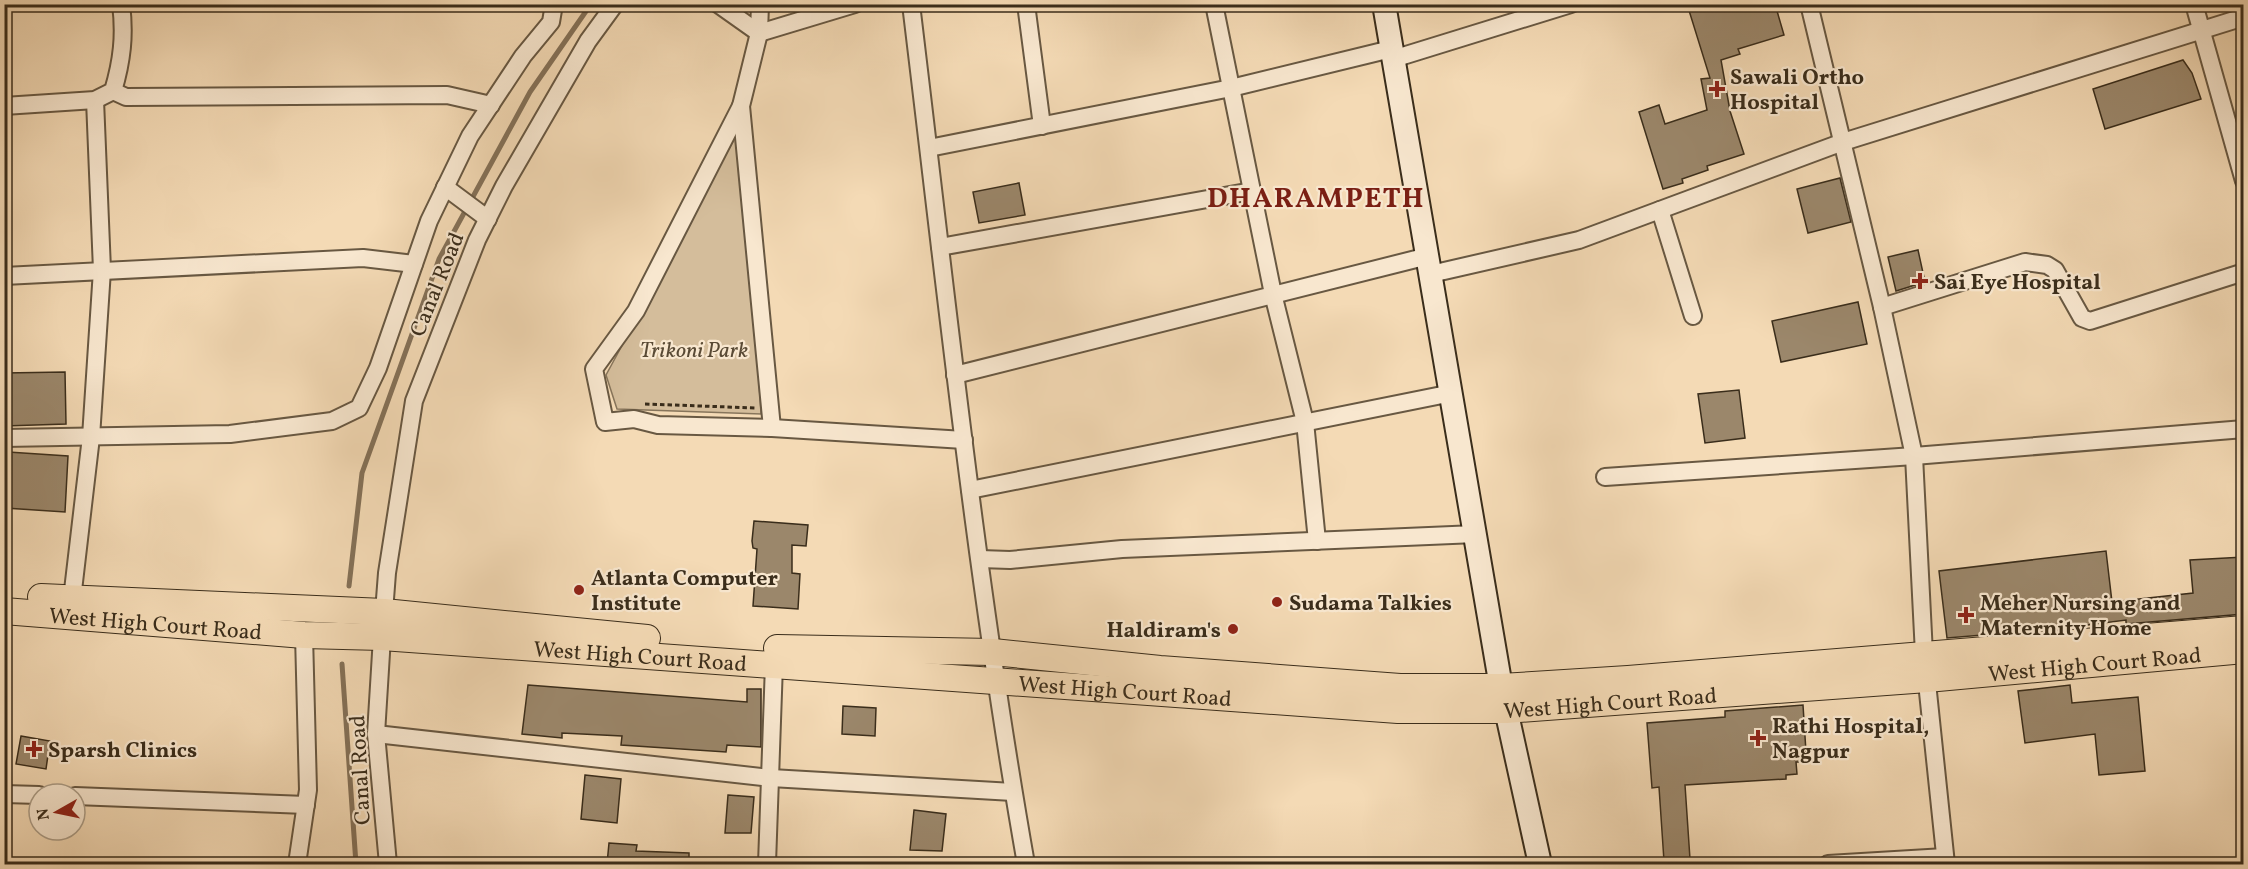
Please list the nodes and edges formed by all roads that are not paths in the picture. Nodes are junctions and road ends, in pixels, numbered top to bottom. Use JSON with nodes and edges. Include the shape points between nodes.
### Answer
{"nodes":[{"id":1,"x":122,"y":4,"type":"edge"},
{"id":2,"x":554,"y":4,"type":"edge"},
{"id":3,"x":615,"y":4,"type":"edge"},
{"id":4,"x":718,"y":4,"type":"edge"},
{"id":5,"x":760,"y":4,"type":"edge"},
{"id":6,"x":911,"y":4,"type":"edge"},
{"id":7,"x":1026,"y":4,"type":"edge"},
{"id":8,"x":1214,"y":4,"type":"edge"},
{"id":9,"x":1384,"y":4,"type":"edge"},
{"id":10,"x":1571,"y":4,"type":"edge"},
{"id":11,"x":1809,"y":4,"type":"edge"},
{"id":12,"x":2194,"y":4,"type":"edge"},
{"id":13,"x":858,"y":5,"type":"edge"},
{"id":14,"x":1553,"y":7,"type":"edge"},
{"id":15,"x":2244,"y":17,"type":"edge"},
{"id":16,"x":2201,"y":30,"type":"junction"},
{"id":17,"x":759,"y":33,"type":"junction"},
{"id":18,"x":1392,"y":54,"type":"junction"},
{"id":19,"x":1231,"y":88,"type":"junction"},
{"id":20,"x":113,"y":91,"type":"junction"},
{"id":21,"x":95,"y":100,"type":"junction"},
{"id":22,"x":491,"y":105,"type":"junction"},
{"id":23,"x":4,"y":106,"type":"edge"},
{"id":24,"x":741,"y":106,"type":"junction"},
{"id":25,"x":1042,"y":126,"type":"junction"},
{"id":26,"x":1843,"y":142,"type":"junction"},
{"id":27,"x":929,"y":148,"type":"junction"},
{"id":28,"x":2244,"y":181,"type":"edge"},
{"id":29,"x":445,"y":187,"type":"junction"},
{"id":30,"x":1252,"y":191,"type":"junction"},
{"id":31,"x":1660,"y":210,"type":"junction"},
{"id":32,"x":488,"y":219,"type":"junction"},
{"id":33,"x":940,"y":247,"type":"junction"},
{"id":34,"x":414,"y":264,"type":"junction"},
{"id":35,"x":1430,"y":265,"type":"junction"},
{"id":36,"x":102,"y":270,"type":"junction"},
{"id":37,"x":2244,"y":272,"type":"edge"},
{"id":38,"x":4,"y":276,"type":"edge"},
{"id":39,"x":1273,"y":294,"type":"junction"},
{"id":40,"x":1882,"y":306,"type":"junction"},
{"id":41,"x":1693,"y":316,"type":"dead end"},
{"id":42,"x":955,"y":375,"type":"junction"},
{"id":43,"x":1452,"y":393,"type":"junction"},
{"id":44,"x":1305,"y":422,"type":"junction"},
{"id":45,"x":772,"y":428,"type":"junction"},
{"id":46,"x":2244,"y":429,"type":"edge"},
{"id":47,"x":91,"y":437,"type":"junction"},
{"id":48,"x":4,"y":438,"type":"edge"},
{"id":49,"x":964,"y":440,"type":"junction"},
{"id":50,"x":1914,"y":456,"type":"junction"},
{"id":51,"x":1605,"y":477,"type":"dead end"},
{"id":52,"x":970,"y":490,"type":"junction"},
{"id":53,"x":1476,"y":534,"type":"junction"},
{"id":54,"x":1317,"y":541,"type":"junction"},
{"id":55,"x":980,"y":559,"type":"junction"},
{"id":56,"x":4,"y":595,"type":"edge"},
{"id":57,"x":72,"y":598,"type":"junction"},
{"id":58,"x":4,"y":611,"type":"edge"},
{"id":59,"x":384,"y":612,"type":"junction"},
{"id":60,"x":2244,"y":629,"type":"edge"},
{"id":61,"x":304,"y":635,"type":"junction"},
{"id":62,"x":382,"y":637,"type":"junction"},
{"id":63,"x":2244,"y":650,"type":"edge"},
{"id":64,"x":993,"y":652,"type":"junction"},
{"id":65,"x":774,"y":664,"type":"junction"},
{"id":66,"x":1926,"y":667,"type":"junction"},
{"id":67,"x":996,"y":680,"type":"junction"},
{"id":68,"x":1504,"y":698,"type":"junction"},
{"id":69,"x":376,"y":734,"type":"junction"},
{"id":70,"x":771,"y":778,"type":"junction"},
{"id":71,"x":1013,"y":792,"type":"junction"},
{"id":72,"x":4,"y":794,"type":"edge"},
{"id":73,"x":27,"y":795,"type":"edge"},
{"id":74,"x":87,"y":796,"type":"edge"},
{"id":75,"x":306,"y":805,"type":"junction"},
{"id":76,"x":1945,"y":861,"type":"edge"},
{"id":77,"x":297,"y":864,"type":"edge"},
{"id":78,"x":388,"y":864,"type":"edge"},
{"id":79,"x":767,"y":864,"type":"edge"},
{"id":80,"x":1026,"y":864,"type":"edge"},
{"id":81,"x":1540,"y":864,"type":"edge"},
{"id":82,"x":1828,"y":864,"type":"edge"}],
"edges":[{"from":1,"to":20,"type":"street","via":[[122,61]]},
{"from":2,"to":22,"type":"street","via":[[551,22]]},
{"from":3,"to":32,"type":"street","name":"Canal Road","via":[[588,41]]},
{"from":4,"to":17,"type":"street"},
{"from":5,"to":17,"type":"street"},
{"from":6,"to":27,"type":"street"},
{"from":7,"to":25,"type":"street"},
{"from":8,"to":19,"type":"street"},
{"from":9,"to":18,"type":"street"},
{"from":10,"to":14,"type":"street"},
{"from":11,"to":26,"type":"street"},
{"from":12,"to":16,"type":"street"},
{"from":13,"to":17,"type":"street"},
{"from":14,"to":18,"type":"street"},
{"from":15,"to":16,"type":"street"},
{"from":16,"to":26,"type":"street"},
{"from":16,"to":28,"type":"street"},
{"from":17,"to":24,"type":"street"},
{"from":18,"to":19,"type":"street"},
{"from":18,"to":35,"type":"street"},
{"from":19,"to":25,"type":"street"},
{"from":19,"to":30,"type":"street"},
{"from":20,"to":21,"type":"street"},
{"from":20,"to":22,"type":"street","via":[[126,98],[447,95]]},
{"from":21,"to":23,"type":"street"},
{"from":21,"to":36,"type":"street"},
{"from":22,"to":29,"type":"street","via":[[470,136]]},
{"from":24,"to":45,"type":"street"},
{"from":24,"to":45,"type":"street","via":[[636,311],[594,369],[605,422],[634,419],[658,425]]},
{"from":25,"to":27,"type":"street"},
{"from":26,"to":31,"type":"street"},
{"from":26,"to":40,"type":"street"},
{"from":27,"to":33,"type":"street"},
{"from":29,"to":32,"type":"street"},
{"from":29,"to":34,"type":"street"},
{"from":30,"to":33,"type":"street"},
{"from":30,"to":39,"type":"street"},
{"from":31,"to":35,"type":"street","via":[[1579,240]]},
{"from":31,"to":41,"type":"street"},
{"from":32,"to":59,"type":"street","name":"Canal Road","via":[[414,401]]},
{"from":33,"to":42,"type":"street"},
{"from":34,"to":36,"type":"street","via":[[363,258]]},
{"from":34,"to":47,"type":"street","via":[[378,369],[359,408],[332,421],[230,434]]},
{"from":35,"to":39,"type":"street"},
{"from":35,"to":43,"type":"street"},
{"from":36,"to":38,"type":"street"},
{"from":36,"to":47,"type":"street"},
{"from":37,"to":40,"type":"street","via":[[2090,321],[2082,318],[2055,270],[2047,264],[2025,262]]},
{"from":39,"to":42,"type":"street"},
{"from":39,"to":44,"type":"street"},
{"from":40,"to":50,"type":"street"},
{"from":42,"to":49,"type":"street"},
{"from":43,"to":44,"type":"street"},
{"from":43,"to":53,"type":"street"},
{"from":44,"to":52,"type":"street"},
{"from":44,"to":54,"type":"street"},
{"from":45,"to":49,"type":"street"},
{"from":46,"to":50,"type":"street"},
{"from":47,"to":48,"type":"street"},
{"from":47,"to":57,"type":"street"},
{"from":49,"to":52,"type":"street"},
{"from":50,"to":51,"type":"street"},
{"from":50,"to":66,"type":"street"},
{"from":52,"to":55,"type":"street"},
{"from":53,"to":54,"type":"street"},
{"from":53,"to":68,"type":"street"},
{"from":54,"to":55,"type":"street"},
{"from":55,"to":64,"type":"street"},
{"from":56,"to":57,"type":"main road","name":"West High Court Road"},
{"from":57,"to":59,"type":"main road","name":"West High Court Road"},
{"from":58,"to":61,"type":"main road","name":"West High Court Road"},
{"from":59,"to":64,"type":"main road","name":"West High Court Road","via":[[735,647]]},
{"from":60,"to":66,"type":"main road","name":"West High Court Road"},
{"from":61,"to":62,"type":"main road","name":"West High Court Road"},
{"from":61,"to":75,"type":"street"},
{"from":62,"to":65,"type":"main road","name":"West High Court Road"},
{"from":62,"to":69,"type":"street","name":"Canal Road"},
{"from":63,"to":66,"type":"main road","name":"West High Court Road"},
{"from":64,"to":67,"type":"street"},
{"from":64,"to":68,"type":"main road","name":"West High Court Road"},
{"from":65,"to":67,"type":"main road","name":"West High Court Road"},
{"from":65,"to":70,"type":"street"},
{"from":66,"to":68,"type":"main road","name":"West High Court Road"},
{"from":66,"to":76,"type":"street"},
{"from":67,"to":68,"type":"main road","name":"West High Court Road","via":[[1398,710]]},
{"from":67,"to":71,"type":"street"},
{"from":68,"to":81,"type":"street"},
{"from":69,"to":70,"type":"street"},
{"from":69,"to":78,"type":"street","name":"Canal Road"},
{"from":70,"to":71,"type":"street"},
{"from":70,"to":79,"type":"street"},
{"from":71,"to":80,"type":"street"},
{"from":72,"to":73,"type":"street"},
{"from":74,"to":75,"type":"street"},
{"from":75,"to":77,"type":"street"},
{"from":76,"to":82,"type":"street"}]}
